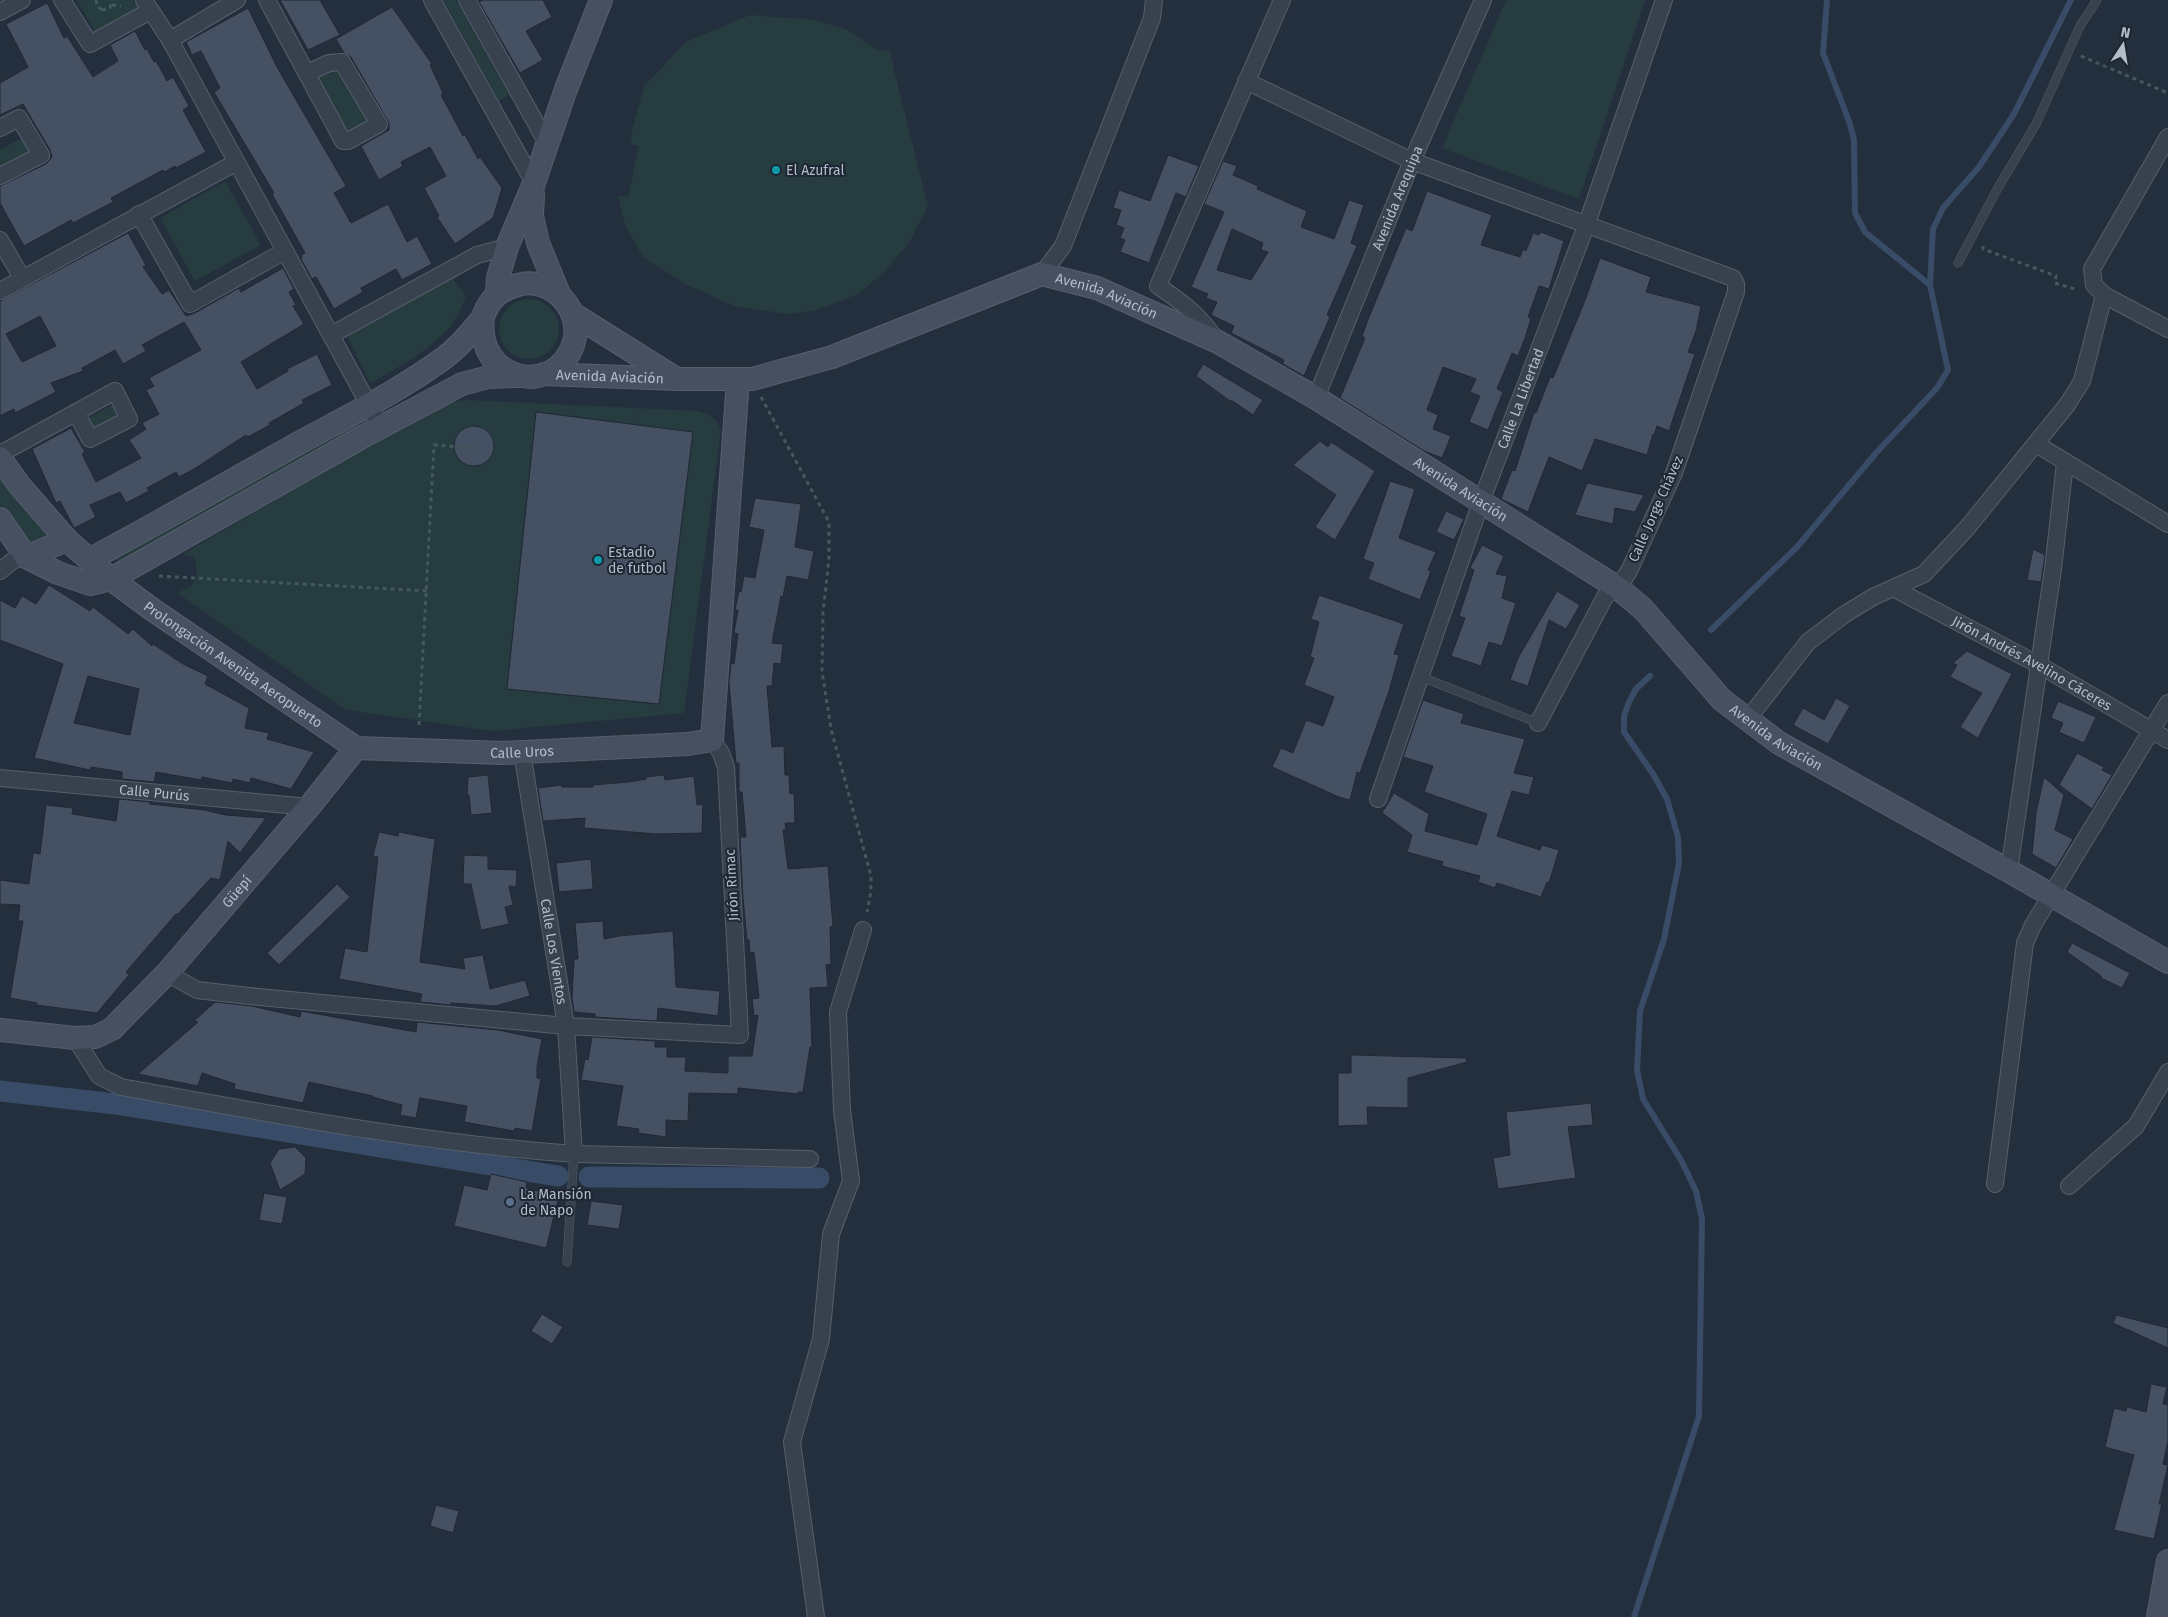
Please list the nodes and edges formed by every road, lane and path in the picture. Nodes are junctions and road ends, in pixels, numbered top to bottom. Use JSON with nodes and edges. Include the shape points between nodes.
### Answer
{"nodes":[{"id":1,"x":22,"y":0,"type":"edge"},
{"id":2,"x":62,"y":0,"type":"edge"},
{"id":3,"x":96,"y":0,"type":"edge"},
{"id":4,"x":112,"y":0,"type":"edge"},
{"id":5,"x":237,"y":0,"type":"edge"},
{"id":6,"x":267,"y":0,"type":"edge"},
{"id":7,"x":432,"y":0,"type":"edge"},
{"id":8,"x":467,"y":0,"type":"edge"},
{"id":9,"x":601,"y":0,"type":"edge"},
{"id":10,"x":1154,"y":0,"type":"edge"},
{"id":11,"x":1282,"y":0,"type":"edge"},
{"id":12,"x":1483,"y":0,"type":"edge"},
{"id":13,"x":1664,"y":0,"type":"edge"},
{"id":14,"x":2097,"y":0,"type":"edge"},
{"id":15,"x":147,"y":6,"type":"edge"},
{"id":16,"x":0,"y":12,"type":"edge"},
{"id":17,"x":170,"y":40,"type":"junction"},
{"id":18,"x":2074,"y":62,"type":"dead end"},
{"id":19,"x":307,"y":73,"type":"junction"},
{"id":20,"x":1246,"y":81,"type":"junction"},
{"id":21,"x":2168,"y":93,"type":"edge"},
{"id":22,"x":0,"y":128,"type":"edge"},
{"id":23,"x":2168,"y":137,"type":"edge"},
{"id":24,"x":546,"y":142,"type":"junction"},
{"id":25,"x":1412,"y":161,"type":"junction"},
{"id":26,"x":235,"y":163,"type":"junction"},
{"id":27,"x":0,"y":176,"type":"edge"},
{"id":28,"x":534,"y":183,"type":"junction"},
{"id":29,"x":140,"y":214,"type":"junction"},
{"id":30,"x":1980,"y":220,"type":"junction"},
{"id":31,"x":1586,"y":226,"type":"junction"},
{"id":32,"x":0,"y":240,"type":"edge"},
{"id":33,"x":507,"y":247,"type":"junction"},
{"id":34,"x":285,"y":250,"type":"junction"},
{"id":35,"x":1958,"y":264,"type":"dead end"},
{"id":36,"x":1042,"y":274,"type":"junction"},
{"id":37,"x":22,"y":278,"type":"junction"},
{"id":38,"x":0,"y":291,"type":"edge"},
{"id":39,"x":2086,"y":293,"type":"dead end"},
{"id":40,"x":559,"y":294,"type":"junction"},
{"id":41,"x":497,"y":295,"type":"junction"},
{"id":42,"x":2104,"y":295,"type":"junction"},
{"id":43,"x":572,"y":314,"type":"junction"},
{"id":44,"x":483,"y":317,"type":"junction"},
{"id":45,"x":2168,"y":329,"type":"edge"},
{"id":46,"x":331,"y":335,"type":"junction"},
{"id":47,"x":1218,"y":342,"type":"junction"},
{"id":48,"x":544,"y":374,"type":"junction"},
{"id":49,"x":517,"y":376,"type":"junction"},
{"id":50,"x":678,"y":380,"type":"junction"},
{"id":51,"x":745,"y":380,"type":"junction"},
{"id":52,"x":1316,"y":398,"type":"junction"},
{"id":53,"x":368,"y":404,"type":"junction"},
{"id":54,"x":76,"y":412,"type":"junction"},
{"id":55,"x":381,"y":427,"type":"junction"},
{"id":56,"x":2036,"y":444,"type":"junction"},
{"id":57,"x":476,"y":448,"type":"dead end"},
{"id":58,"x":0,"y":454,"type":"edge"},
{"id":59,"x":0,"y":458,"type":"edge"},
{"id":60,"x":2066,"y":463,"type":"junction"},
{"id":61,"x":1481,"y":502,"type":"junction"},
{"id":62,"x":0,"y":519,"type":"edge"},
{"id":63,"x":2168,"y":524,"type":"edge"},
{"id":64,"x":67,"y":540,"type":"junction"},
{"id":65,"x":26,"y":558,"type":"junction"},
{"id":66,"x":89,"y":560,"type":"junction"},
{"id":67,"x":143,"y":560,"type":"junction"},
{"id":68,"x":0,"y":571,"type":"edge"},
{"id":69,"x":159,"y":576,"type":"dead end"},
{"id":70,"x":111,"y":579,"type":"junction"},
{"id":71,"x":1618,"y":588,"type":"junction"},
{"id":72,"x":1892,"y":588,"type":"junction"},
{"id":73,"x":427,"y":591,"type":"junction"},
{"id":74,"x":153,"y":610,"type":"junction"},
{"id":75,"x":2039,"y":665,"type":"junction"},
{"id":76,"x":1419,"y":676,"type":"junction"},
{"id":77,"x":2168,"y":703,"type":"edge"},
{"id":78,"x":1747,"y":720,"type":"junction"},
{"id":79,"x":1538,"y":723,"type":"joint"},
{"id":80,"x":419,"y":725,"type":"dead end"},
{"id":81,"x":2152,"y":730,"type":"junction"},
{"id":82,"x":712,"y":740,"type":"junction"},
{"id":83,"x":2168,"y":740,"type":"edge"},
{"id":84,"x":356,"y":748,"type":"junction"},
{"id":85,"x":522,"y":752,"type":"junction"},
{"id":86,"x":0,"y":778,"type":"edge"},
{"id":87,"x":1378,"y":798,"type":"dead end"},
{"id":88,"x":309,"y":807,"type":"junction"},
{"id":89,"x":2009,"y":870,"type":"junction"},
{"id":90,"x":2051,"y":895,"type":"junction"},
{"id":91,"x":863,"y":930,"type":"joint"},
{"id":92,"x":2168,"y":962,"type":"edge"},
{"id":93,"x":167,"y":973,"type":"junction"},
{"id":94,"x":566,"y":1026,"type":"junction"},
{"id":95,"x":0,"y":1030,"type":"edge"},
{"id":96,"x":75,"y":1038,"type":"junction"},
{"id":97,"x":2168,"y":1072,"type":"edge"},
{"id":98,"x":574,"y":1154,"type":"junction"},
{"id":99,"x":810,"y":1159,"type":"dead end"},
{"id":100,"x":1995,"y":1184,"type":"dead end"},
{"id":101,"x":2069,"y":1186,"type":"dead end"},
{"id":102,"x":567,"y":1262,"type":"dead end"},
{"id":103,"x":2168,"y":1561,"type":"edge"},
{"id":104,"x":816,"y":1617,"type":"edge"},
{"id":105,"x":2158,"y":1617,"type":"edge"}],
"edges":[{"from":1,"to":16,"type":"street"},
{"from":2,"to":15,"type":"street","via":[[90,44]]},
{"from":3,"to":4,"type":"path","via":[[102,10],[110,8]]},
{"from":5,"to":17,"type":"street"},
{"from":6,"to":19,"type":"street"},
{"from":7,"to":28,"type":"street"},
{"from":8,"to":24,"type":"street"},
{"from":9,"to":24,"type":"street"},
{"from":10,"to":36,"type":"street","via":[[1152,18],[1063,246]]},
{"from":11,"to":20,"type":"street"},
{"from":12,"to":25,"type":"street","name":"Avenida Arequipa"},
{"from":13,"to":31,"type":"street","name":"Calle La Libertad"},
{"from":14,"to":30,"type":"lane","via":[[2080,26],[2036,124]]},
{"from":15,"to":17,"type":"street"},
{"from":17,"to":26,"type":"street"},
{"from":18,"to":21,"type":"path","via":[[2080,56]]},
{"from":19,"to":19,"type":"street","via":[[343,141],[379,124],[342,62],[330,63]]},
{"from":20,"to":25,"type":"street"},
{"from":20,"to":47,"type":"street","via":[[1158,286],[1190,308]]},
{"from":22,"to":27,"type":"street","via":[[19,118],[40,155]]},
{"from":23,"to":42,"type":"street","via":[[2092,269],[2094,284]]},
{"from":24,"to":28,"type":"street"},
{"from":25,"to":31,"type":"street"},
{"from":25,"to":52,"type":"street","name":"Avenida Arequipa"},
{"from":26,"to":29,"type":"street"},
{"from":26,"to":34,"type":"street"},
{"from":28,"to":33,"type":"street"},
{"from":28,"to":40,"type":"street","via":[[534,225],[547,269]]},
{"from":29,"to":34,"type":"street","via":[[190,304]]},
{"from":29,"to":37,"type":"street"},
{"from":30,"to":35,"type":"lane"},
{"from":30,"to":39,"type":"path","via":[[1984,249],[2056,276],[2055,283]]},
{"from":31,"to":61,"type":"street","name":"Calle La Libertad"},
{"from":31,"to":71,"type":"street","name":"Calle Jorge Chávez","via":[[1733,278],[1736,284],[1674,473]]},
{"from":32,"to":37,"type":"street"},
{"from":33,"to":41,"type":"street"},
{"from":33,"to":46,"type":"street","via":[[477,255]]},
{"from":34,"to":46,"type":"street"},
{"from":36,"to":47,"type":"street","name":"Avenida Aviación","via":[[1097,288]]},
{"from":36,"to":51,"type":"street","name":"Avenida Aviación","via":[[832,357]]},
{"from":37,"to":38,"type":"street"},
{"from":40,"to":41,"type":"street","via":[[534,284],[521,284]]},
{"from":40,"to":43,"type":"street"},
{"from":41,"to":44,"type":"street"},
{"from":42,"to":45,"type":"street"},
{"from":42,"to":56,"type":"street","via":[[2082,381]]},
{"from":43,"to":48,"type":"street","via":[[576,328],[568,357]]},
{"from":43,"to":50,"type":"street","name":"Avenida Aviación"},
{"from":44,"to":49,"type":"street","via":[[481,332],[492,360]]},
{"from":44,"to":53,"type":"street","via":[[459,346]]},
{"from":46,"to":53,"type":"street"},
{"from":47,"to":52,"type":"street","name":"Avenida Aviación"},
{"from":48,"to":49,"type":"street"},
{"from":48,"to":50,"type":"street","name":"Avenida Aviación"},
{"from":49,"to":55,"type":"street","via":[[489,377],[462,384]]},
{"from":50,"to":51,"type":"street","name":"Avenida Aviación"},
{"from":51,"to":82,"type":"street"},
{"from":51,"to":91,"type":"path","via":[[829,522],[822,670],[831,729],[871,876]]},
{"from":52,"to":61,"type":"street","name":"Avenida Aviación"},
{"from":53,"to":55,"type":"street"},
{"from":53,"to":66,"type":"street"},
{"from":54,"to":54,"type":"street","via":[[116,391],[129,419],[90,439]]},
{"from":54,"to":58,"type":"street"},
{"from":55,"to":67,"type":"street"},
{"from":56,"to":60,"type":"street"},
{"from":56,"to":72,"type":"street","via":[[1967,528],[1924,574]]},
{"from":57,"to":73,"type":"path","via":[[434,445]]},
{"from":59,"to":64,"type":"street","name":"Prolongación Avenida Aeropuerto"},
{"from":60,"to":63,"type":"street"},
{"from":60,"to":75,"type":"street"},
{"from":61,"to":71,"type":"street","name":"Avenida Aviación"},
{"from":61,"to":76,"type":"street","name":"Calle La Libertad"},
{"from":62,"to":65,"type":"street"},
{"from":64,"to":65,"type":"street"},
{"from":64,"to":66,"type":"street","name":"Prolongación Avenida Aeropuerto"},
{"from":65,"to":68,"type":"street","via":[[15,559]]},
{"from":65,"to":70,"type":"street","via":[[58,574],[90,584]]},
{"from":66,"to":70,"type":"street","name":"Prolongación Avenida Aeropuerto"},
{"from":67,"to":70,"type":"street"},
{"from":67,"to":74,"type":"street","via":[[138,579]]},
{"from":69,"to":73,"type":"path"},
{"from":70,"to":74,"type":"street","name":"Prolongación Avenida Aeropuerto"},
{"from":71,"to":78,"type":"street","name":"Avenida Aviación","via":[[1643,609],[1722,700]]},
{"from":71,"to":79,"type":"street","name":"Calle Jorge Chávez","via":[[1606,595]]},
{"from":72,"to":75,"type":"street","name":"Jirón Andrés Avelino Cáceres"},
{"from":72,"to":78,"type":"street","via":[[1845,614],[1808,642]]},
{"from":73,"to":80,"type":"path"},
{"from":74,"to":84,"type":"street","name":"Prolongación Avenida Aeropuerto"},
{"from":75,"to":81,"type":"street","name":"Jirón Andrés Avelino Cáceres"},
{"from":75,"to":89,"type":"street"},
{"from":76,"to":79,"type":"lane"},
{"from":76,"to":87,"type":"street","name":"Calle La Libertad"},
{"from":77,"to":81,"type":"street"},
{"from":78,"to":89,"type":"street","name":"Avenida Aviación","via":[[1778,743]]},
{"from":81,"to":83,"type":"street","name":"Jirón Andrés Avelino Cáceres"},
{"from":81,"to":90,"type":"street"},
{"from":82,"to":85,"type":"street","name":"Calle Uros"},
{"from":82,"to":94,"type":"street","name":"Jirón Rímac","via":[[726,767],[740,1035]]},
{"from":84,"to":85,"type":"street","name":"Calle Uros"},
{"from":84,"to":88,"type":"street","name":"Güepí"},
{"from":85,"to":94,"type":"street","name":"Calle Los Vientos"},
{"from":86,"to":88,"type":"street","name":"Calle Purús"},
{"from":88,"to":93,"type":"street","name":"Güepí"},
{"from":89,"to":90,"type":"street","name":"Avenida Aviación"},
{"from":90,"to":92,"type":"street","name":"Avenida Aviación"},
{"from":90,"to":100,"type":"street","via":[[2033,925],[2024,950]]},
{"from":91,"to":104,"type":"street","via":[[838,1012],[842,1110],[851,1181],[831,1234],[821,1340],[792,1442]]},
{"from":93,"to":94,"type":"street","via":[[197,990]]},
{"from":93,"to":96,"type":"street","name":"Güepí","via":[[112,1029],[95,1037]]},
{"from":94,"to":98,"type":"street","name":"Calle Los Vientos"},
{"from":95,"to":96,"type":"street"},
{"from":96,"to":98,"type":"street","via":[[99,1076],[121,1087],[355,1128]]},
{"from":97,"to":101,"type":"street","via":[[2136,1126]]},
{"from":98,"to":99,"type":"street"},
{"from":98,"to":102,"type":"lane"},
{"from":103,"to":105,"type":"street"}]}
